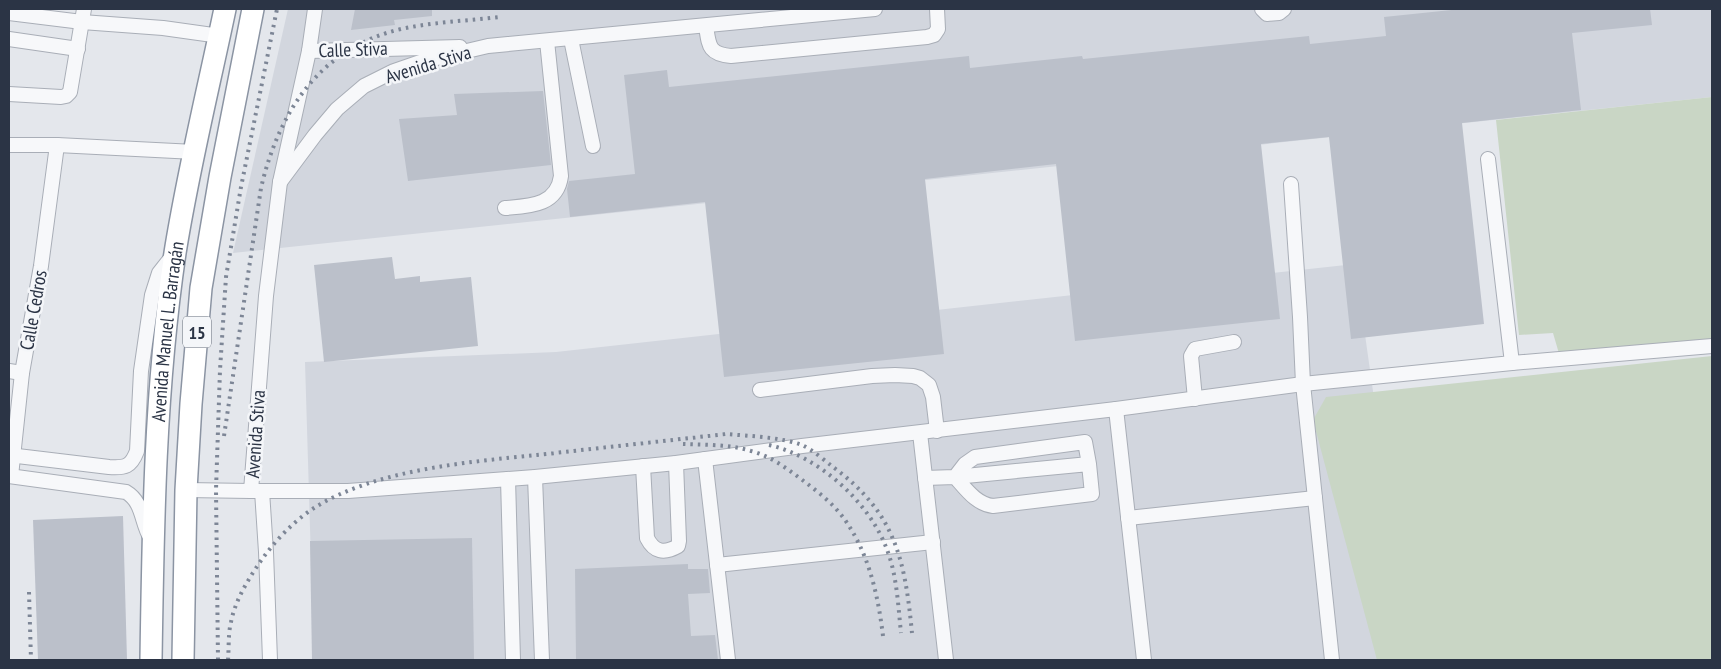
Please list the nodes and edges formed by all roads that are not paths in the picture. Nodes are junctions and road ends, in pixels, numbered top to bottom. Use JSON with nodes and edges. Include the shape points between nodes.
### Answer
{"nodes":[{"id":1,"x":225,"y":9,"type":"edge"},
{"id":2,"x":253,"y":9,"type":"edge"},
{"id":3,"x":316,"y":9,"type":"edge"},
{"id":4,"x":875,"y":9,"type":"edge"},
{"id":5,"x":937,"y":9,"type":"edge"},
{"id":6,"x":1262,"y":9,"type":"edge"},
{"id":7,"x":1284,"y":9,"type":"edge"},
{"id":8,"x":9,"y":13,"type":"edge"},
{"id":9,"x":796,"y":13,"type":"edge"},
{"id":10,"x":83,"y":16,"type":"edge"},
{"id":11,"x":706,"y":26,"type":"junction"},
{"id":12,"x":220,"y":36,"type":"junction"},
{"id":13,"x":9,"y":39,"type":"edge"},
{"id":14,"x":571,"y":39,"type":"junction"},
{"id":15,"x":547,"y":41,"type":"junction"},
{"id":16,"x":488,"y":46,"type":"junction"},
{"id":17,"x":78,"y":49,"type":"junction"},
{"id":18,"x":309,"y":51,"type":"junction"},
{"id":19,"x":9,"y":94,"type":"edge"},
{"id":20,"x":9,"y":145,"type":"edge"},
{"id":21,"x":57,"y":145,"type":"junction"},
{"id":22,"x":592,"y":146,"type":"dead end"},
{"id":23,"x":195,"y":152,"type":"junction"},
{"id":24,"x":1488,"y":159,"type":"dead end"},
{"id":25,"x":280,"y":182,"type":"junction"},
{"id":26,"x":1291,"y":184,"type":"dead end"},
{"id":27,"x":505,"y":208,"type":"dead end"},
{"id":28,"x":176,"y":252,"type":"junction"},
{"id":29,"x":1234,"y":342,"type":"dead end"},
{"id":30,"x":1712,"y":346,"type":"edge"},
{"id":31,"x":1512,"y":363,"type":"junction"},
{"id":32,"x":15,"y":372,"type":"edge"},
{"id":33,"x":1303,"y":384,"type":"junction"},
{"id":34,"x":760,"y":390,"type":"dead end"},
{"id":35,"x":1195,"y":399,"type":"junction"},
{"id":36,"x":1116,"y":409,"type":"junction"},
{"id":37,"x":937,"y":431,"type":"junction"},
{"id":38,"x":920,"y":433,"type":"junction"},
{"id":39,"x":11,"y":455,"type":"edge"},
{"id":40,"x":705,"y":459,"type":"junction"},
{"id":41,"x":676,"y":463,"type":"junction"},
{"id":42,"x":1089,"y":464,"type":"junction"},
{"id":43,"x":643,"y":466,"type":"junction"},
{"id":44,"x":10,"y":476,"type":"edge"},
{"id":45,"x":535,"y":477,"type":"junction"},
{"id":46,"x":955,"y":477,"type":"junction"},
{"id":47,"x":925,"y":478,"type":"junction"},
{"id":48,"x":508,"y":479,"type":"junction"},
{"id":49,"x":186,"y":490,"type":"junction"},
{"id":50,"x":256,"y":491,"type":"junction"},
{"id":51,"x":1315,"y":498,"type":"junction"},
{"id":52,"x":1128,"y":518,"type":"junction"},
{"id":53,"x":153,"y":541,"type":"junction"},
{"id":54,"x":933,"y":542,"type":"junction"},
{"id":55,"x":717,"y":565,"type":"junction"},
{"id":56,"x":151,"y":660,"type":"edge"},
{"id":57,"x":183,"y":660,"type":"edge"},
{"id":58,"x":270,"y":660,"type":"edge"},
{"id":59,"x":513,"y":660,"type":"edge"},
{"id":60,"x":542,"y":660,"type":"edge"},
{"id":61,"x":728,"y":660,"type":"edge"},
{"id":62,"x":946,"y":660,"type":"edge"},
{"id":63,"x":1144,"y":660,"type":"edge"},
{"id":64,"x":1332,"y":660,"type":"edge"}],
"edges":[{"from":1,"to":12,"type":"highway","name":"Avenida Manuel L. Barragán","number":"15"},
{"from":2,"to":49,"type":"highway","name":"Avenida Manuel L. Barragán","number":"15","via":[[201,288]]},
{"from":3,"to":18,"type":"street"},
{"from":4,"to":9,"type":"street","name":"Avenida Stiva"},
{"from":5,"to":11,"type":"street","via":[[938,29],[927,37],[731,56],[711,50]]},
{"from":6,"to":7,"type":"street","via":[[1267,14]]},
{"from":8,"to":10,"type":"street"},
{"from":9,"to":11,"type":"street","name":"Avenida Stiva"},
{"from":10,"to":12,"type":"street"},
{"from":10,"to":17,"type":"street"},
{"from":11,"to":14,"type":"street","name":"Avenida Stiva"},
{"from":12,"to":23,"type":"highway","name":"Avenida Manuel L. Barragán","number":"15"},
{"from":13,"to":17,"type":"street"},
{"from":14,"to":15,"type":"street","name":"Avenida Stiva"},
{"from":14,"to":22,"type":"street"},
{"from":15,"to":16,"type":"street","name":"Avenida Stiva"},
{"from":15,"to":27,"type":"street","via":[[560,186],[543,201]]},
{"from":16,"to":18,"type":"street","name":"Calle Stiva"},
{"from":16,"to":25,"type":"street","name":"Avenida Stiva","via":[[420,62],[364,86],[337,109]]},
{"from":17,"to":19,"type":"street","via":[[70,92],[66,96]]},
{"from":18,"to":25,"type":"street"},
{"from":20,"to":21,"type":"street"},
{"from":21,"to":23,"type":"street"},
{"from":21,"to":32,"type":"street","name":"Calle Cedros","via":[[40,266]]},
{"from":23,"to":28,"type":"highway","name":"Avenida Manuel L. Barragán","number":"15"},
{"from":24,"to":31,"type":"street"},
{"from":25,"to":50,"type":"street","name":"Avenida Stiva","via":[[266,296]]},
{"from":26,"to":33,"type":"street"},
{"from":28,"to":39,"type":"street","via":[[159,273],[152,295],[141,371],[134,460],[121,468]]},
{"from":28,"to":53,"type":"highway","name":"Avenida Manuel L. Barragán","number":"15","via":[[162,371]]},
{"from":29,"to":35,"type":"street","via":[[1195,350],[1191,356]]},
{"from":30,"to":31,"type":"street"},
{"from":31,"to":33,"type":"street"},
{"from":32,"to":39,"type":"street","name":"Calle Cedros"},
{"from":33,"to":35,"type":"street"},
{"from":33,"to":51,"type":"street"},
{"from":34,"to":37,"type":"street","via":[[872,376],[913,376],[929,385]]},
{"from":35,"to":36,"type":"street"},
{"from":36,"to":37,"type":"street"},
{"from":36,"to":52,"type":"street"},
{"from":37,"to":38,"type":"street"},
{"from":38,"to":40,"type":"street"},
{"from":38,"to":47,"type":"street"},
{"from":39,"to":44,"type":"street","name":"Calle Cedros"},
{"from":40,"to":41,"type":"street"},
{"from":40,"to":55,"type":"street"},
{"from":41,"to":43,"type":"street"},
{"from":41,"to":43,"type":"street","via":[[680,541],[678,546],[666,551],[657,550],[647,538]]},
{"from":42,"to":46,"type":"street"},
{"from":42,"to":46,"type":"street","via":[[1085,442],[975,457],[964,464]]},
{"from":42,"to":46,"type":"street","via":[[1092,494],[993,506],[978,501]]},
{"from":43,"to":45,"type":"street"},
{"from":44,"to":53,"type":"street","via":[[126,492],[138,502]]},
{"from":45,"to":48,"type":"street"},
{"from":45,"to":60,"type":"street"},
{"from":46,"to":47,"type":"street"},
{"from":47,"to":54,"type":"street"},
{"from":48,"to":50,"type":"street","via":[[348,491]]},
{"from":48,"to":59,"type":"street"},
{"from":49,"to":50,"type":"street","name":"Avenida Stiva"},
{"from":49,"to":57,"type":"highway","name":"Avenida Manuel L. Barragán","number":"15"},
{"from":50,"to":58,"type":"street","via":[[266,552]]},
{"from":51,"to":52,"type":"street"},
{"from":51,"to":64,"type":"street"},
{"from":52,"to":63,"type":"street"},
{"from":53,"to":56,"type":"highway","name":"Avenida Manuel L. Barragán","number":"15"},
{"from":54,"to":55,"type":"street"},
{"from":54,"to":62,"type":"street"},
{"from":55,"to":61,"type":"street"}]}
